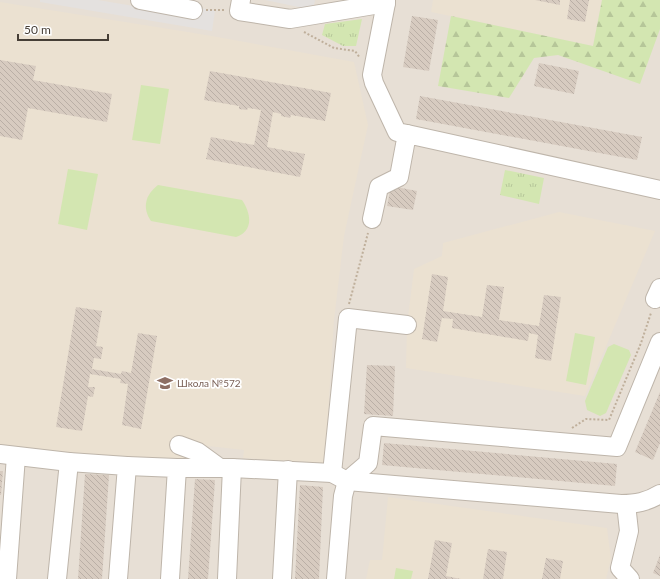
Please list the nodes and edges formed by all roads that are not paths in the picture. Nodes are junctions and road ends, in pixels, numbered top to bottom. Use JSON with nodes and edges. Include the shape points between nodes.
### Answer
{"nodes":[{"id":1,"x":140,"y":0,"type":"edge"},
{"id":2,"x":386,"y":2,"type":"edge"},
{"id":3,"x":240,"y":5,"type":"edge"},
{"id":4,"x":193,"y":10,"type":"road end"},
{"id":5,"x":407,"y":134,"type":"junction"},
{"id":6,"x":660,"y":190,"type":"edge"},
{"id":7,"x":372,"y":219,"type":"road end"},
{"id":8,"x":407,"y":325,"type":"dead end"},
{"id":9,"x":660,"y":342,"type":"edge"},
{"id":10,"x":179,"y":445,"type":"dead end"},
{"id":11,"x":8,"y":455,"type":"edge"},
{"id":12,"x":69,"y":462,"type":"junction"},
{"id":13,"x":127,"y":466,"type":"junction"},
{"id":14,"x":177,"y":468,"type":"junction"},
{"id":15,"x":226,"y":468,"type":"junction"},
{"id":16,"x":288,"y":470,"type":"junction"},
{"id":17,"x":340,"y":477,"type":"junction"},
{"id":18,"x":660,"y":494,"type":"edge"},
{"id":19,"x":626,"y":504,"type":"junction"},
{"id":20,"x":7,"y":579,"type":"edge"},
{"id":21,"x":57,"y":579,"type":"edge"},
{"id":22,"x":118,"y":579,"type":"edge"},
{"id":23,"x":170,"y":579,"type":"edge"},
{"id":24,"x":227,"y":579,"type":"edge"},
{"id":25,"x":282,"y":579,"type":"edge"},
{"id":26,"x":336,"y":579,"type":"edge"},
{"id":27,"x":630,"y":579,"type":"edge"}],
"edges":[{"from":1,"to":4,"type":"lane"},
{"from":2,"to":3,"type":"lane","via":[[290,19]]},
{"from":2,"to":5,"type":"lane","via":[[372,69],[374,83],[397,132]]},
{"from":5,"to":6,"type":"lane"},
{"from":5,"to":7,"type":"lane","via":[[400,177],[379,187]]},
{"from":8,"to":17,"type":"lane","via":[[348,318]]},
{"from":9,"to":17,"type":"lane","via":[[617,447],[373,426],[368,463]]},
{"from":10,"to":15,"type":"lane","via":[[198,452]]},
{"from":11,"to":12,"type":"lane"},
{"from":11,"to":20,"type":"lane"},
{"from":12,"to":13,"type":"lane"},
{"from":12,"to":21,"type":"lane"},
{"from":13,"to":14,"type":"lane"},
{"from":13,"to":22,"type":"lane"},
{"from":14,"to":15,"type":"lane"},
{"from":14,"to":23,"type":"lane"},
{"from":15,"to":16,"type":"lane"},
{"from":15,"to":24,"type":"lane"},
{"from":16,"to":17,"type":"lane"},
{"from":16,"to":25,"type":"lane"},
{"from":17,"to":19,"type":"lane"},
{"from":17,"to":26,"type":"lane","via":[[343,496]]},
{"from":18,"to":19,"type":"lane","via":[[639,504]]},
{"from":19,"to":27,"type":"lane","via":[[629,531],[620,568]]}]}
